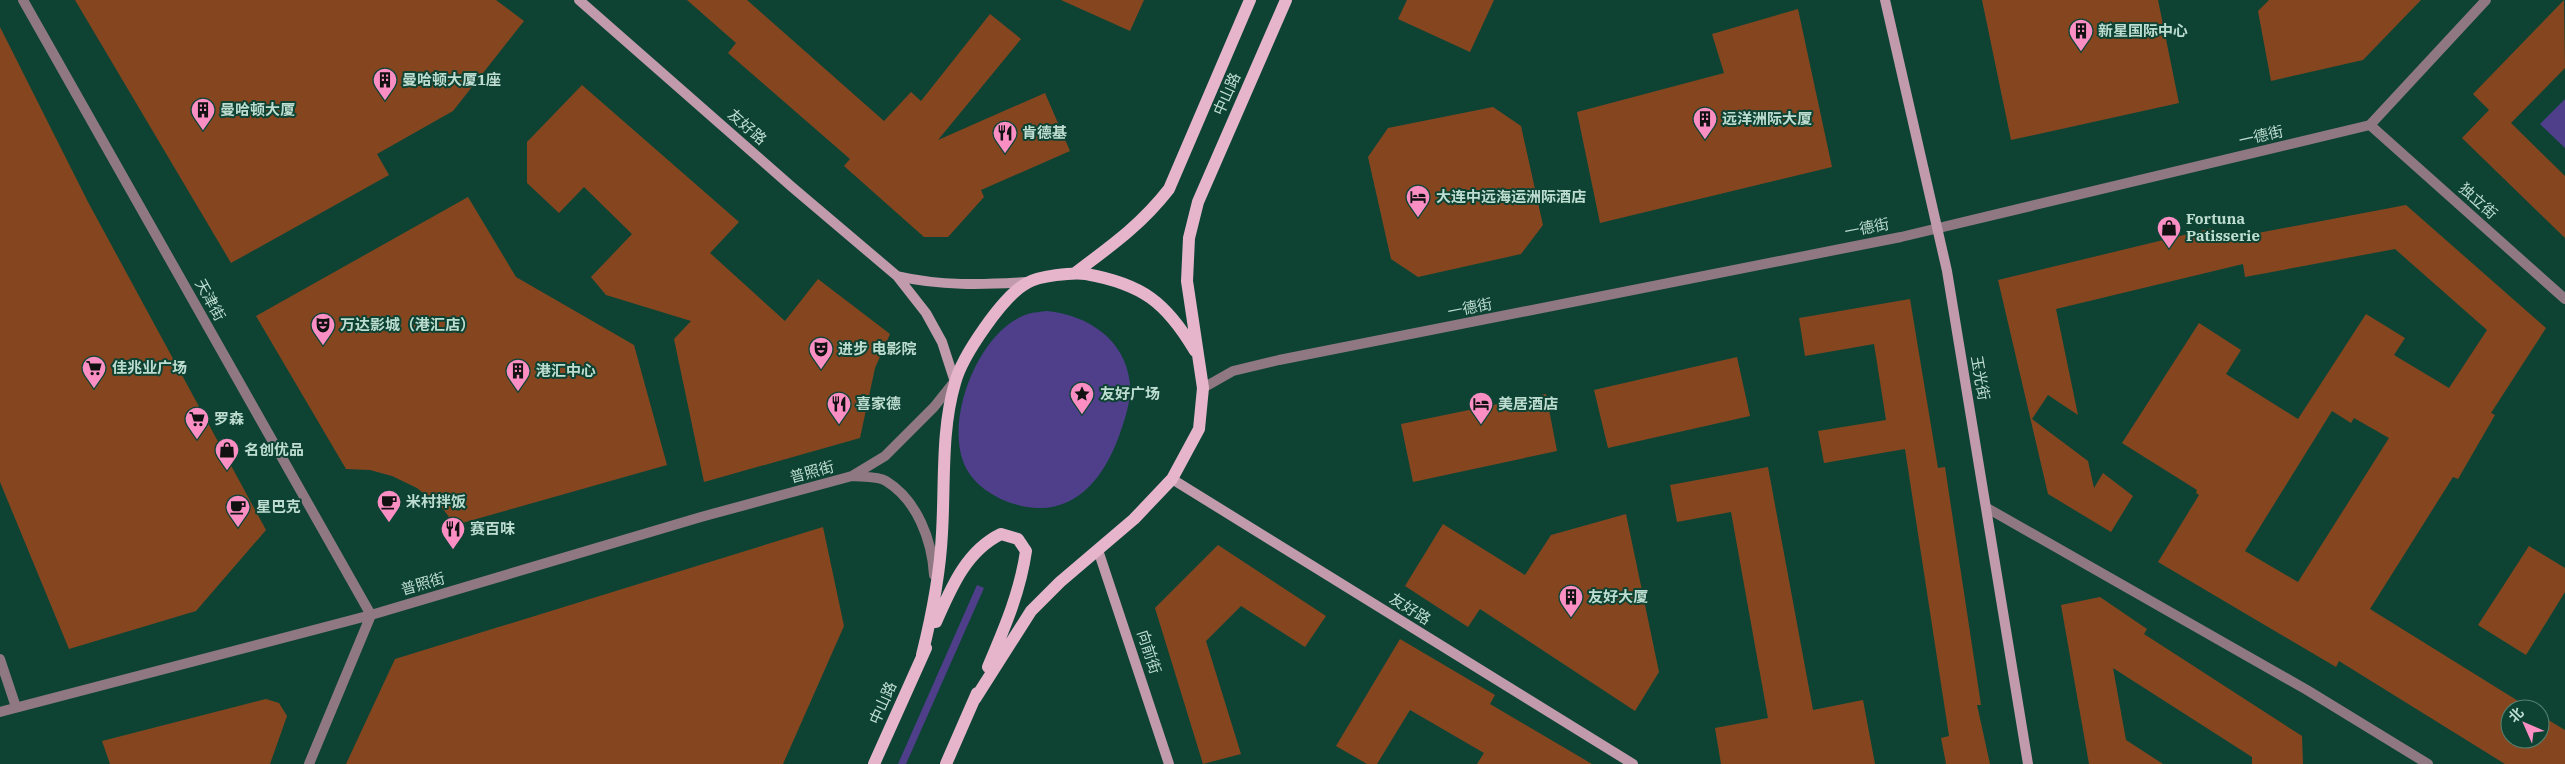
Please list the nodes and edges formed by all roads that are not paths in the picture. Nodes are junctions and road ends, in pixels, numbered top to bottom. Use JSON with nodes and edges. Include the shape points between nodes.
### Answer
{"nodes":[{"id":1,"x":24,"y":0,"type":"edge"},
{"id":2,"x":579,"y":0,"type":"edge"},
{"id":3,"x":1250,"y":0,"type":"edge"},
{"id":4,"x":1286,"y":0,"type":"edge"},
{"id":5,"x":1885,"y":0,"type":"edge"},
{"id":6,"x":2486,"y":0,"type":"edge"},
{"id":7,"x":2370,"y":125,"type":"junction"},
{"id":8,"x":1938,"y":228,"type":"junction"},
{"id":9,"x":1075,"y":272,"type":"junction"},
{"id":10,"x":897,"y":276,"type":"junction"},
{"id":11,"x":1027,"y":282,"type":"junction"},
{"id":12,"x":2565,"y":299,"type":"edge"},
{"id":13,"x":1198,"y":356,"type":"junction"},
{"id":14,"x":955,"y":382,"type":"junction"},
{"id":15,"x":1203,"y":388,"type":"junction"},
{"id":16,"x":852,"y":476,"type":"junction"},
{"id":17,"x":1172,"y":479,"type":"junction"},
{"id":18,"x":1987,"y":508,"type":"junction"},
{"id":19,"x":1098,"y":550,"type":"junction"},
{"id":20,"x":936,"y":598,"type":"junction"},
{"id":21,"x":371,"y":615,"type":"junction"},
{"id":22,"x":922,"y":655,"type":"junction"},
{"id":23,"x":0,"y":659,"type":"edge"},
{"id":24,"x":975,"y":699,"type":"junction"},
{"id":25,"x":16,"y":707,"type":"junction"},
{"id":26,"x":0,"y":712,"type":"edge"},
{"id":27,"x":309,"y":764,"type":"edge"},
{"id":28,"x":874,"y":764,"type":"edge"},
{"id":29,"x":946,"y":764,"type":"edge"},
{"id":30,"x":1169,"y":764,"type":"edge"},
{"id":31,"x":1633,"y":764,"type":"edge"},
{"id":32,"x":2028,"y":764,"type":"edge"},
{"id":33,"x":2428,"y":764,"type":"edge"}],
"edges":[{"from":1,"to":21,"type":"street","name":"天津街"},
{"from":2,"to":10,"type":"street","name":"友好路"},
{"from":3,"to":9,"type":"main road","name":"中山路","via":[[1169,189],[1150,214],[1126,236]]},
{"from":4,"to":13,"type":"main road","name":"中山路","via":[[1198,202],[1189,238],[1187,281]]},
{"from":5,"to":8,"type":"street","name":"玉光街"},
{"from":6,"to":7,"type":"street"},
{"from":7,"to":8,"type":"street","name":"一德街"},
{"from":7,"to":12,"type":"street","name":"独立街"},
{"from":8,"to":15,"type":"street","name":"一德街","via":[[1279,360],[1233,371]]},
{"from":8,"to":18,"type":"street","name":"玉光街"},
{"from":9,"to":11,"type":"main road"},
{"from":9,"to":13,"type":"main road","via":[[1133,286],[1179,323]]},
{"from":10,"to":11,"type":"street","via":[[927,283],[989,285]]},
{"from":10,"to":14,"type":"street","name":"友好路","via":[[926,313],[942,342]]},
{"from":11,"to":14,"type":"main road","via":[[996,312],[976,341]]},
{"from":13,"to":15,"type":"main road","name":"中山路"},
{"from":14,"to":16,"type":"street","via":[[885,456]]},
{"from":14,"to":20,"type":"main road","via":[[946,436]]},
{"from":15,"to":17,"type":"main road","via":[[1199,429]]},
{"from":16,"to":20,"type":"street","via":[[885,480],[906,498],[920,520],[933,555]]},
{"from":16,"to":21,"type":"street","name":"普照街"},
{"from":17,"to":19,"type":"main road","via":[[1134,519]]},
{"from":17,"to":31,"type":"street","name":"友好路"},
{"from":18,"to":32,"type":"street","name":"玉光街"},
{"from":18,"to":33,"type":"street","via":[[2307,690]]},
{"from":19,"to":24,"type":"main road","via":[[1031,611]]},
{"from":19,"to":30,"type":"street","name":"向前街"},
{"from":20,"to":22,"type":"main road"},
{"from":21,"to":25,"type":"street","name":"普照街"},
{"from":21,"to":27,"type":"street"},
{"from":22,"to":24,"type":"main road","via":[[950,591],[970,558],[989,540],[1002,534],[1018,539],[1026,550],[1022,577],[1013,608]]},
{"from":22,"to":28,"type":"main road","name":"中山路"},
{"from":23,"to":25,"type":"street"},
{"from":24,"to":29,"type":"main road"},
{"from":25,"to":26,"type":"street","name":"普照街"}]}
